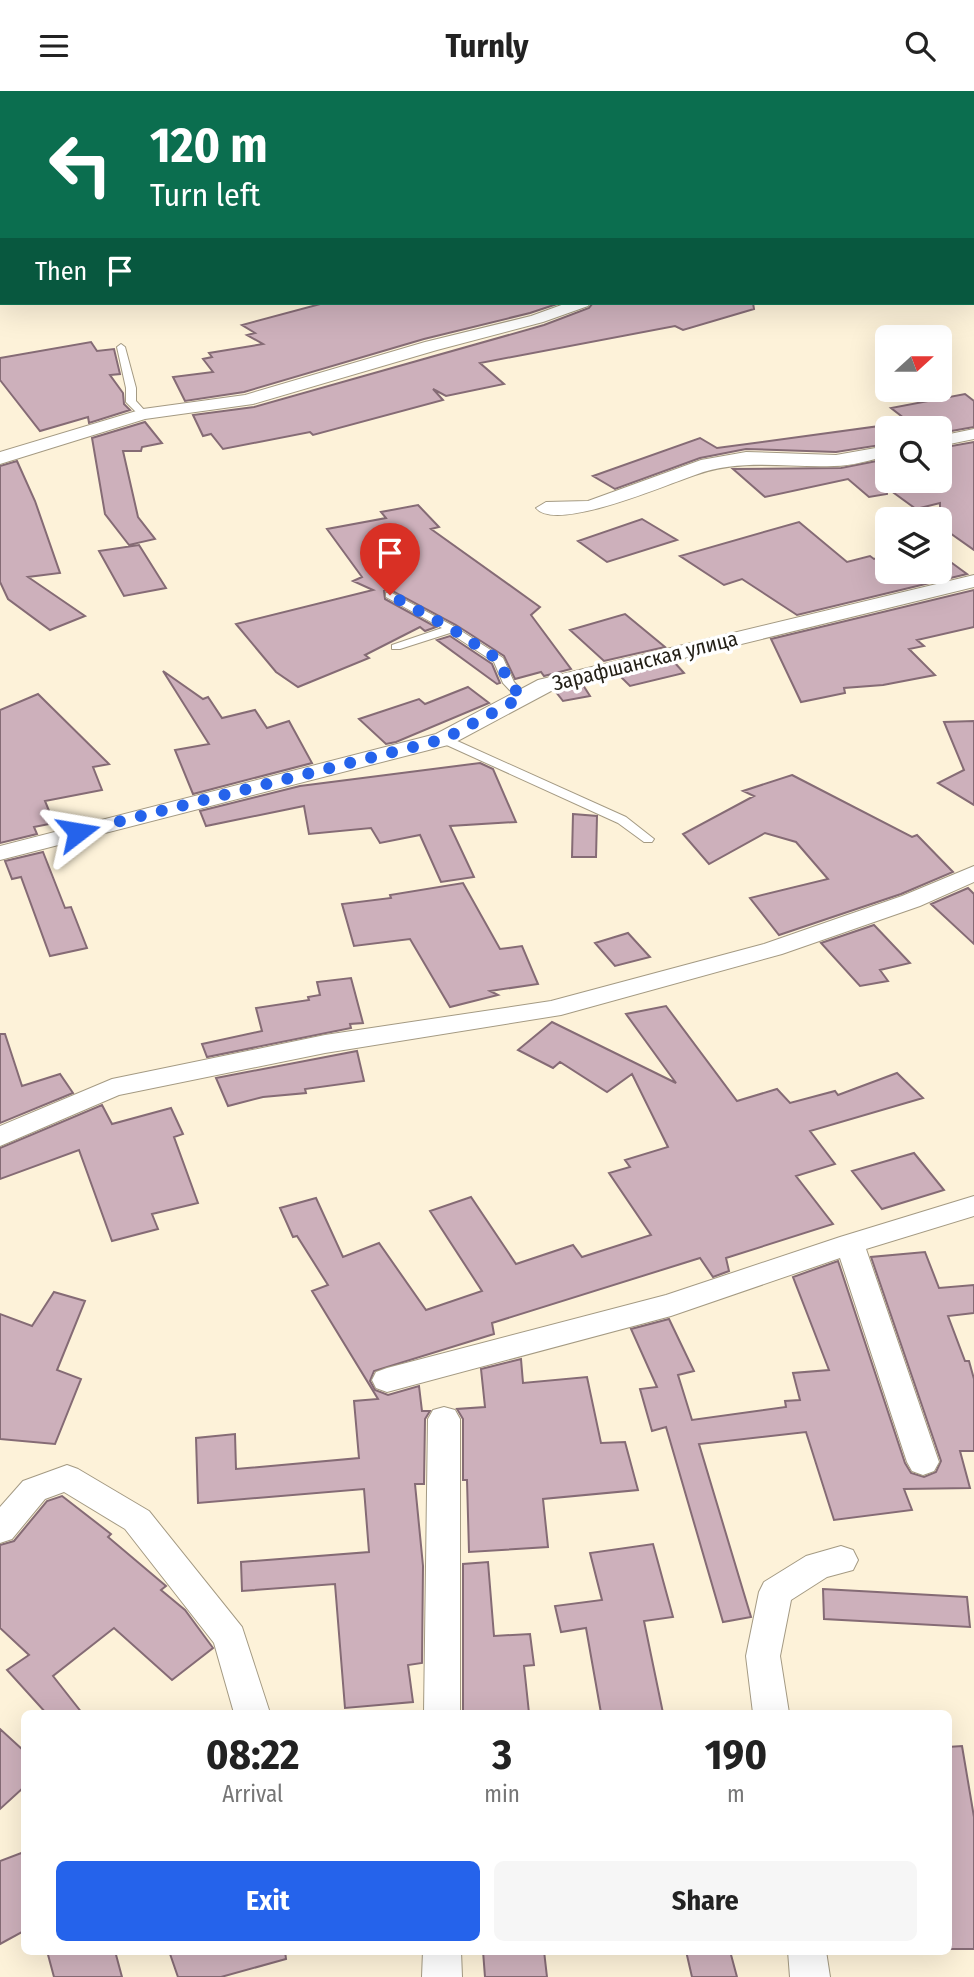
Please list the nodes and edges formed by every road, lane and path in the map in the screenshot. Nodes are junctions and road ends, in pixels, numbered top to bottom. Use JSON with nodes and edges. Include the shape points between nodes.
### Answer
{"nodes":[{"id":1,"x":576,"y":305,"type":"edge"},
{"id":2,"x":121,"y":347,"type":"dead end"},
{"id":3,"x":143,"y":414,"type":"junction"},
{"id":4,"x":974,"y":434,"type":"edge"},
{"id":5,"x":952,"y":439,"type":"edge"},
{"id":6,"x":875,"y":453,"type":"edge"},
{"id":7,"x":0,"y":458,"type":"edge"},
{"id":8,"x":836,"y":461,"type":"joint"},
{"id":9,"x":546,"y":508,"type":"dead end"},
{"id":10,"x":974,"y":581,"type":"edge"},
{"id":11,"x":390,"y":595,"type":"dead end"},
{"id":12,"x":452,"y":629,"type":"junction"},
{"id":13,"x":396,"y":647,"type":"dead end"},
{"id":14,"x":522,"y":697,"type":"junction"},
{"id":15,"x":444,"y":739,"type":"junction"},
{"id":16,"x":648,"y":839,"type":"dead end"},
{"id":17,"x":0,"y":853,"type":"edge"},
{"id":18,"x":974,"y":873,"type":"edge"},
{"id":19,"x":0,"y":1137,"type":"edge"},
{"id":20,"x":974,"y":1206,"type":"edge"},
{"id":21,"x":850,"y":1244,"type":"junction"},
{"id":22,"x":387,"y":1380,"type":"dead end"},
{"id":23,"x":444,"y":1419,"type":"dead end"},
{"id":24,"x":923,"y":1462,"type":"dead end"},
{"id":25,"x":0,"y":1530,"type":"edge"},
{"id":26,"x":841,"y":1560,"type":"dead end"},
{"id":27,"x":251,"y":1710,"type":"edge"},
{"id":28,"x":442,"y":1710,"type":"edge"},
{"id":29,"x":771,"y":1710,"type":"edge"},
{"id":30,"x":442,"y":1955,"type":"edge"},
{"id":31,"x":807,"y":1955,"type":"edge"},
{"id":32,"x":442,"y":1977,"type":"edge"},
{"id":33,"x":810,"y":1977,"type":"edge"}],
"edges":[{"from":1,"to":3,"type":"street","via":[[247,400]]},
{"from":2,"to":3,"type":"lane","via":[[131,402]]},
{"from":3,"to":7,"type":"street"},
{"from":4,"to":5,"type":"street"},
{"from":6,"to":8,"type":"street"},
{"from":8,"to":9,"type":"street","via":[[746,458],[701,466],[590,507]]},
{"from":10,"to":14,"type":"street","name":"Зарафшанская улица","via":[[546,685]]},
{"from":11,"to":12,"type":"lane"},
{"from":12,"to":13,"type":"lane"},
{"from":12,"to":14,"type":"lane","via":[[499,660],[509,683]]},
{"from":14,"to":15,"type":"street","name":"Зарафшанская улица"},
{"from":15,"to":16,"type":"lane","via":[[622,820]]},
{"from":15,"to":17,"type":"street","name":"Зарафшанская улица"},
{"from":18,"to":19,"type":"street","via":[[911,901],[773,949],[552,1009],[325,1044],[112,1088]]},
{"from":20,"to":21,"type":"street"},
{"from":21,"to":22,"type":"street","via":[[671,1305]]},
{"from":21,"to":24,"type":"street"},
{"from":23,"to":28,"type":"street"},
{"from":25,"to":27,"type":"street","via":[[34,1490],[67,1478],[137,1520],[230,1637]]},
{"from":26,"to":29,"type":"street","via":[[818,1566],[776,1592],[762,1656]]},
{"from":30,"to":32,"type":"street"},
{"from":31,"to":33,"type":"street"}]}
